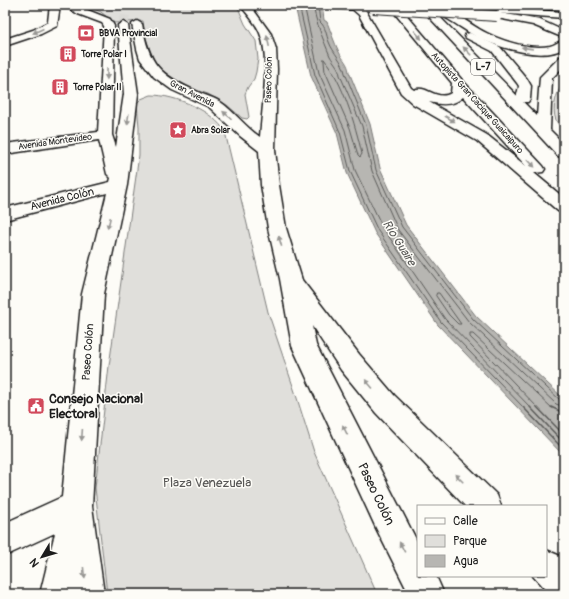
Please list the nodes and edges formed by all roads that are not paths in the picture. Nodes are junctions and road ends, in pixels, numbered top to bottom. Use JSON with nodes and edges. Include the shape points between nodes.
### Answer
{"nodes":[{"id":1,"x":55,"y":5,"type":"edge"},
{"id":2,"x":245,"y":5,"type":"edge"},
{"id":3,"x":331,"y":5,"type":"edge"},
{"id":4,"x":393,"y":5,"type":"edge"},
{"id":5,"x":406,"y":5,"type":"edge"},
{"id":6,"x":423,"y":5,"type":"edge"},
{"id":7,"x":542,"y":5,"type":"edge"},
{"id":8,"x":67,"y":6,"type":"edge"},
{"id":9,"x":355,"y":7,"type":"junction"},
{"id":10,"x":373,"y":8,"type":"junction"},
{"id":11,"x":564,"y":8,"type":"edge"},
{"id":12,"x":439,"y":9,"type":"edge"},
{"id":13,"x":564,"y":15,"type":"edge"},
{"id":14,"x":499,"y":16,"type":"junction"},
{"id":15,"x":564,"y":20,"type":"edge"},
{"id":16,"x":564,"y":35,"type":"edge"},
{"id":17,"x":5,"y":43,"type":"edge"},
{"id":18,"x":564,"y":43,"type":"edge"},
{"id":19,"x":564,"y":59,"type":"edge"},
{"id":20,"x":564,"y":67,"type":"edge"},
{"id":21,"x":458,"y":83,"type":"junction"},
{"id":22,"x":544,"y":94,"type":"junction"},
{"id":23,"x":543,"y":129,"type":"junction"},
{"id":24,"x":105,"y":135,"type":"junction"},
{"id":25,"x":5,"y":150,"type":"edge"},
{"id":26,"x":267,"y":150,"type":"junction"},
{"id":27,"x":564,"y":153,"type":"edge"},
{"id":28,"x":118,"y":185,"type":"junction"},
{"id":29,"x":564,"y":199,"type":"edge"},
{"id":30,"x":564,"y":207,"type":"edge"},
{"id":31,"x":5,"y":214,"type":"edge"},
{"id":32,"x":291,"y":279,"type":"junction"},
{"id":33,"x":485,"y":505,"type":"edge"},
{"id":34,"x":77,"y":506,"type":"junction"},
{"id":35,"x":5,"y":540,"type":"edge"},
{"id":36,"x":547,"y":568,"type":"edge"},
{"id":37,"x":417,"y":575,"type":"edge"},
{"id":38,"x":418,"y":577,"type":"edge"},
{"id":39,"x":564,"y":585,"type":"edge"},
{"id":40,"x":57,"y":594,"type":"edge"},
{"id":41,"x":87,"y":594,"type":"edge"},
{"id":42,"x":427,"y":594,"type":"edge"}],
"edges":[{"from":1,"to":17,"type":"main road","one_way":true,"via":[[53,24]]},
{"from":26,"to":2,"type":"main road","name":"Paseo Colón","one_way":true,"via":[[270,49],[258,16]]},
{"from":3,"to":9,"type":"main road"},
{"from":4,"to":21,"type":"main road","name":"Autopista Gran Cacique Guaicaipuro","number":"L-7","one_way":true},
{"from":5,"to":13,"type":"main road"},
{"from":23,"to":6,"type":"main road","number":"L-7","one_way":true},
{"from":7,"to":11,"type":"main road"},
{"from":8,"to":24,"type":"main road","one_way":true,"via":[[102,19],[109,26]]},
{"from":9,"to":10,"type":"main road"},
{"from":9,"to":30,"type":"main road","one_way":true,"via":[[363,13],[406,90],[418,101],[482,138]]},
{"from":10,"to":14,"type":"main road","bridge":true},
{"from":10,"to":21,"type":"main road","via":[[417,91],[434,100],[449,99],[458,95]]},
{"from":18,"to":12,"type":"main road","one_way":true,"via":[[544,50],[513,46],[489,38]]},
{"from":12,"to":23,"type":"main road","via":[[470,36],[496,49],[523,82],[523,99]]},
{"from":14,"to":15,"type":"main road"},
{"from":14,"to":16,"type":"main road","via":[[536,22]]},
{"from":19,"to":22,"type":"main road","via":[[546,77]]},
{"from":20,"to":22,"type":"main road"},
{"from":21,"to":29,"type":"main road","name":"Autopista Gran Cacique Guaicaipuro","number":"L-7","one_way":true},
{"from":22,"to":23,"type":"main road"},
{"from":23,"to":27,"type":"main road","number":"L-7"},
{"from":24,"to":25,"type":"main road","name":"Avenida Montevideo"},
{"from":24,"to":28,"type":"main road"},
{"from":26,"to":28,"type":"main road","name":"Gran Avenida","one_way":true,"via":[[212,103],[162,79],[153,70],[130,25],[131,94]]},
{"from":32,"to":26,"type":"main road","name":"Paseo Colón","one_way":true,"via":[[277,228]]},
{"from":28,"to":31,"type":"main road","name":"Avenida Colón"},
{"from":28,"to":34,"type":"main road","name":"Paseo Colón","one_way":true,"via":[[92,294]]},
{"from":33,"to":32,"type":"main road","name":"Paseo Colón","one_way":true,"via":[[385,404],[350,362]]},
{"from":37,"to":32,"type":"main road","name":"Paseo Colón","one_way":true,"via":[[304,346]]},
{"from":34,"to":35,"type":"main road"},
{"from":34,"to":40,"type":"main road"},
{"from":34,"to":41,"type":"main road","name":"Paseo Colón","one_way":true},
{"from":36,"to":39,"type":"main road"},
{"from":42,"to":38,"type":"main road","name":"Paseo Colón","one_way":true}]}
